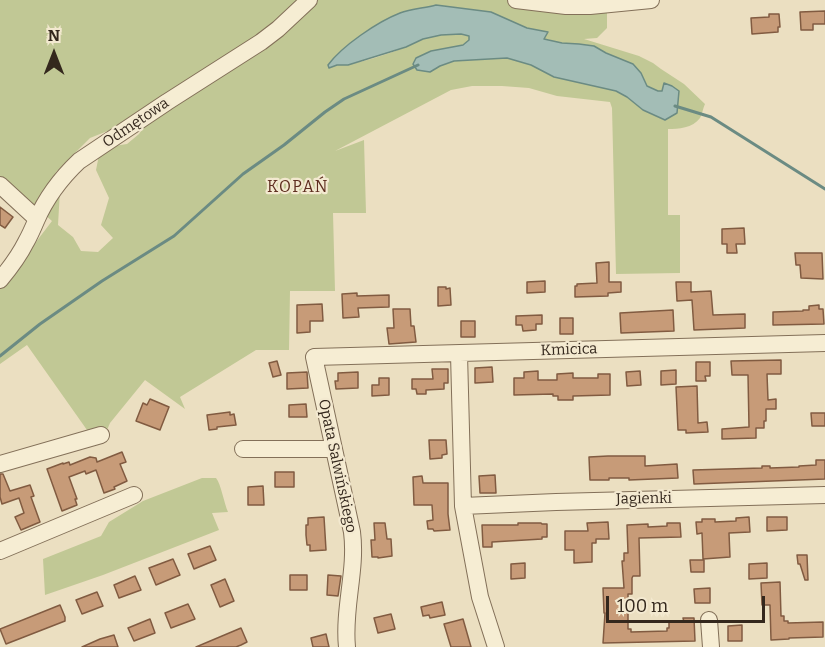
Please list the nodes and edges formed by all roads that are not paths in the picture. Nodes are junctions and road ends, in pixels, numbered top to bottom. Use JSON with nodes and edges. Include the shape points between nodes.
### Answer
{"nodes":[{"id":1,"x":309,"y":0,"type":"edge"},
{"id":2,"x":516,"y":0,"type":"edge"},
{"id":3,"x":651,"y":0,"type":"edge"},
{"id":4,"x":0,"y":185,"type":"edge"},
{"id":5,"x":37,"y":219,"type":"junction"},
{"id":6,"x":0,"y":280,"type":"edge"},
{"id":7,"x":825,"y":343,"type":"edge"},
{"id":8,"x":459,"y":354,"type":"junction"},
{"id":9,"x":314,"y":357,"type":"joint"},
{"id":10,"x":101,"y":435,"type":"dead end"},
{"id":11,"x":243,"y":449,"type":"dead end"},
{"id":12,"x":334,"y":449,"type":"junction"},
{"id":13,"x":0,"y":464,"type":"edge"},
{"id":14,"x":134,"y":495,"type":"dead end"},
{"id":15,"x":825,"y":495,"type":"edge"},
{"id":16,"x":463,"y":506,"type":"junction"},
{"id":17,"x":0,"y":551,"type":"edge"},
{"id":18,"x":709,"y":620,"type":"dead end"},
{"id":19,"x":348,"y":647,"type":"edge"},
{"id":20,"x":496,"y":647,"type":"edge"},
{"id":21,"x":711,"y":647,"type":"edge"}],
"edges":[{"from":1,"to":5,"type":"street","name":"Odmętowa","via":[[261,42],[79,161],[57,183]]},
{"from":2,"to":3,"type":"street","via":[[566,6]]},
{"from":4,"to":5,"type":"street"},
{"from":5,"to":6,"type":"street","name":"Odmętowa","via":[[14,263]]},
{"from":7,"to":8,"type":"street","name":"Kmicica"},
{"from":8,"to":9,"type":"street","name":"Kmicica"},
{"from":8,"to":16,"type":"street"},
{"from":9,"to":12,"type":"street","name":"Opata Salwińskiego"},
{"from":10,"to":13,"type":"street"},
{"from":11,"to":12,"type":"street"},
{"from":12,"to":19,"type":"street","name":"Opata Salwińskiego","via":[[354,547]]},
{"from":14,"to":17,"type":"street"},
{"from":15,"to":16,"type":"street","name":"Jagienki"},
{"from":16,"to":20,"type":"street","via":[[480,597]]},
{"from":18,"to":21,"type":"street"}]}
